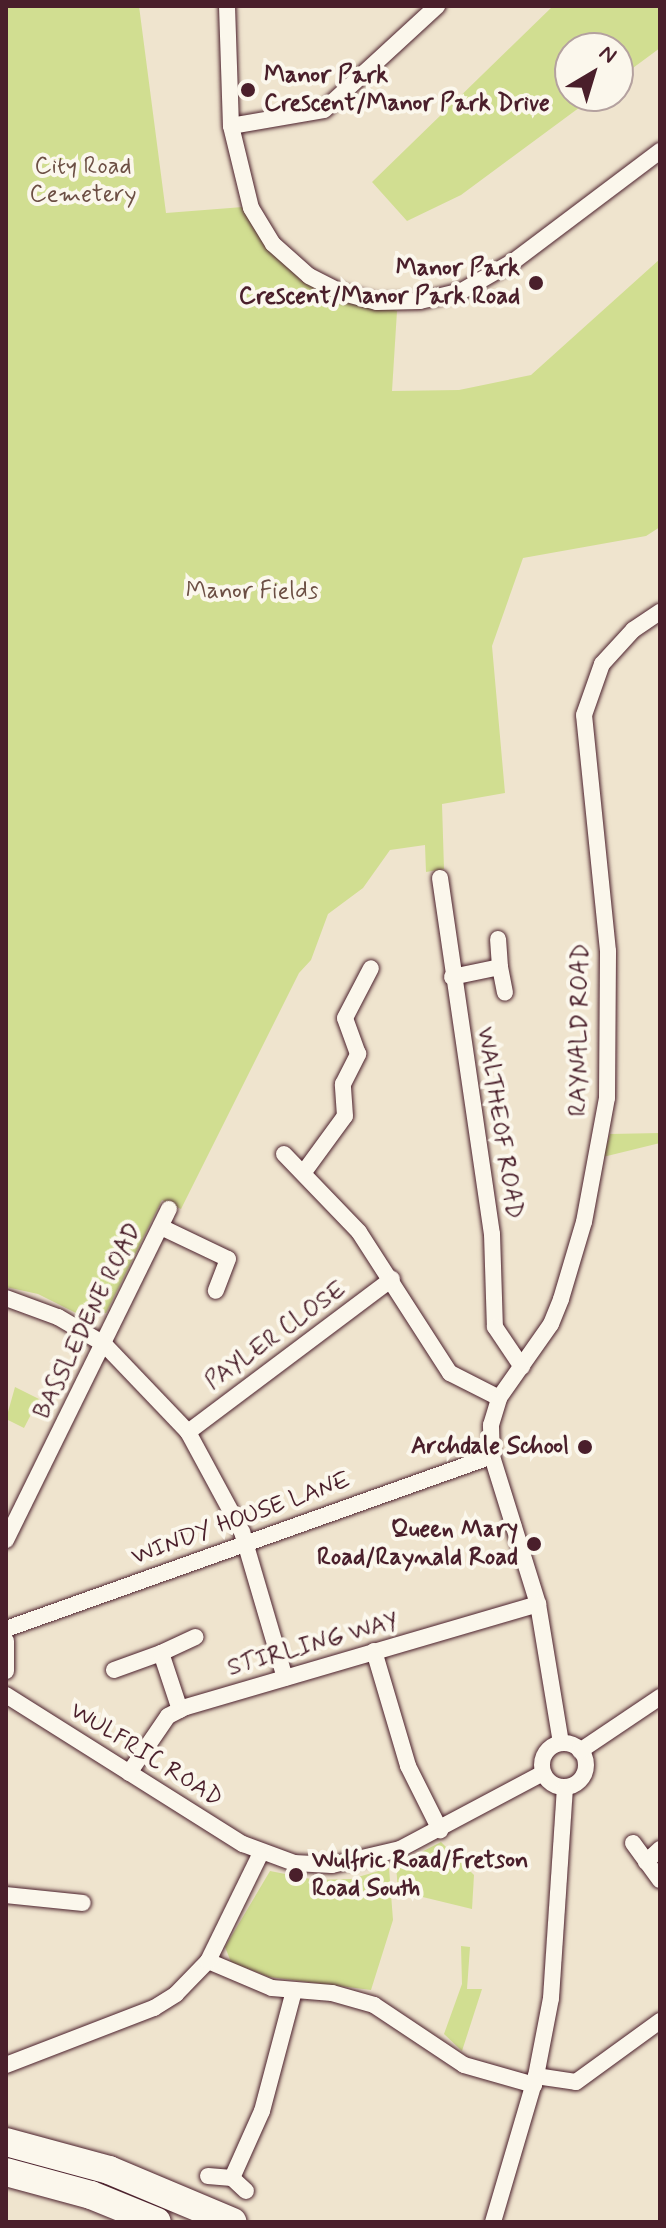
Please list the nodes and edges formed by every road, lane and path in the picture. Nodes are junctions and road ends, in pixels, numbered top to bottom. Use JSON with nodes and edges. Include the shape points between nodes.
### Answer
{"nodes":[{"id":1,"x":227,"y":6,"type":"edge"},
{"id":2,"x":437,"y":6,"type":"edge"},
{"id":3,"x":231,"y":126,"type":"junction"},
{"id":4,"x":660,"y":151,"type":"edge"},
{"id":5,"x":660,"y":612,"type":"edge"},
{"id":6,"x":440,"y":878,"type":"dead end"},
{"id":7,"x":498,"y":939,"type":"dead end"},
{"id":8,"x":500,"y":967,"type":"junction"},
{"id":9,"x":371,"y":968,"type":"dead end"},
{"id":10,"x":452,"y":977,"type":"junction"},
{"id":11,"x":505,"y":993,"type":"dead end"},
{"id":12,"x":284,"y":1154,"type":"dead end"},
{"id":13,"x":304,"y":1172,"type":"junction"},
{"id":14,"x":169,"y":1209,"type":"dead end"},
{"id":15,"x":161,"y":1227,"type":"junction"},
{"id":16,"x":392,"y":1279,"type":"junction"},
{"id":17,"x":216,"y":1291,"type":"dead end"},
{"id":18,"x":6,"y":1298,"type":"edge"},
{"id":19,"x":104,"y":1344,"type":"junction"},
{"id":20,"x":522,"y":1367,"type":"junction"},
{"id":21,"x":499,"y":1398,"type":"junction"},
{"id":22,"x":188,"y":1432,"type":"junction"},
{"id":23,"x":492,"y":1456,"type":"junction"},
{"id":24,"x":6,"y":1540,"type":"edge"},
{"id":25,"x":245,"y":1543,"type":"junction"},
{"id":26,"x":538,"y":1604,"type":"junction"},
{"id":27,"x":6,"y":1629,"type":"edge"},
{"id":28,"x":196,"y":1637,"type":"dead end"},
{"id":29,"x":6,"y":1641,"type":"edge"},
{"id":30,"x":374,"y":1651,"type":"junction"},
{"id":31,"x":161,"y":1653,"type":"junction"},
{"id":32,"x":114,"y":1670,"type":"dead end"},
{"id":33,"x":6,"y":1671,"type":"edge"},
{"id":34,"x":285,"y":1678,"type":"junction"},
{"id":35,"x":6,"y":1695,"type":"edge"},
{"id":36,"x":660,"y":1697,"type":"edge"},
{"id":37,"x":180,"y":1710,"type":"junction"},
{"id":38,"x":561,"y":1743,"type":"junction"},
{"id":39,"x":580,"y":1751,"type":"junction"},
{"id":40,"x":129,"y":1773,"type":"junction"},
{"id":41,"x":543,"y":1773,"type":"junction"},
{"id":42,"x":565,"y":1788,"type":"junction"},
{"id":43,"x":440,"y":1830,"type":"junction"},
{"id":44,"x":633,"y":1843,"type":"dead end"},
{"id":45,"x":660,"y":1849,"type":"edge"},
{"id":46,"x":261,"y":1853,"type":"junction"},
{"id":47,"x":646,"y":1862,"type":"junction"},
{"id":48,"x":660,"y":1880,"type":"edge"},
{"id":49,"x":6,"y":1895,"type":"edge"},
{"id":50,"x":83,"y":1903,"type":"dead end"},
{"id":51,"x":208,"y":1961,"type":"junction"},
{"id":52,"x":294,"y":1991,"type":"junction"},
{"id":53,"x":660,"y":2021,"type":"edge"},
{"id":54,"x":6,"y":2065,"type":"edge"},
{"id":55,"x":535,"y":2080,"type":"junction"},
{"id":56,"x":6,"y":2142,"type":"edge"},
{"id":57,"x":6,"y":2172,"type":"edge"},
{"id":58,"x":208,"y":2176,"type":"dead end"},
{"id":59,"x":232,"y":2178,"type":"junction"},
{"id":60,"x":246,"y":2191,"type":"dead end"},
{"id":61,"x":157,"y":2222,"type":"edge"},
{"id":62,"x":233,"y":2222,"type":"edge"},
{"id":63,"x":493,"y":2222,"type":"edge"}],
"edges":[{"from":1,"to":3,"type":"street"},
{"from":2,"to":3,"type":"street","via":[[324,110]]},
{"from":3,"to":4,"type":"street","via":[[251,208],[273,244],[309,276],[377,302],[420,301],[462,291],[514,261]]},
{"from":5,"to":20,"type":"street","name":"RAYNALD ROAD","via":[[633,630],[602,664],[584,715],[608,951],[607,1098],[584,1222],[561,1299]]},
{"from":6,"to":10,"type":"street","name":"WALTHEOF ROAD"},
{"from":7,"to":8,"type":"street"},
{"from":8,"to":10,"type":"street"},
{"from":8,"to":11,"type":"street"},
{"from":9,"to":13,"type":"street","via":[[345,1018],[358,1054],[343,1084],[345,1116]]},
{"from":10,"to":20,"type":"street","name":"WALTHEOF ROAD","via":[[492,1234],[495,1327]]},
{"from":12,"to":13,"type":"street"},
{"from":13,"to":16,"type":"street","via":[[359,1232]]},
{"from":14,"to":15,"type":"street","name":"BASSLEDENE ROAD"},
{"from":15,"to":17,"type":"street","via":[[228,1259]]},
{"from":15,"to":19,"type":"street","name":"BASSLEDENE ROAD"},
{"from":16,"to":21,"type":"street","via":[[450,1373]]},
{"from":16,"to":22,"type":"street","name":"PAYLER CLOSE"},
{"from":18,"to":19,"type":"street","via":[[58,1317]]},
{"from":19,"to":22,"type":"street"},
{"from":19,"to":24,"type":"street","name":"BASSLEDENE ROAD"},
{"from":20,"to":21,"type":"street","name":"RAYNALD ROAD"},
{"from":21,"to":23,"type":"street","name":"RAYNALD ROAD","via":[[491,1425]]},
{"from":22,"to":25,"type":"street"},
{"from":23,"to":25,"type":"street","name":"WINDY HOUSE LANE"},
{"from":23,"to":26,"type":"street","name":"RAYNALD ROAD"},
{"from":25,"to":27,"type":"street","name":"WINDY HOUSE LANE"},
{"from":25,"to":34,"type":"street"},
{"from":26,"to":30,"type":"street","name":"STIRLING WAY"},
{"from":26,"to":38,"type":"street","name":"RAYNALD ROAD"},
{"from":28,"to":31,"type":"street"},
{"from":29,"to":33,"type":"street"},
{"from":30,"to":34,"type":"street","name":"STIRLING WAY"},
{"from":30,"to":43,"type":"street","via":[[408,1766]]},
{"from":31,"to":32,"type":"street"},
{"from":31,"to":37,"type":"street"},
{"from":34,"to":37,"type":"street","name":"STIRLING WAY"},
{"from":35,"to":40,"type":"street","name":"WULFRIC ROAD"},
{"from":36,"to":39,"type":"street"},
{"from":37,"to":40,"type":"street","name":"STIRLING WAY","via":[[168,1716]]},
{"from":38,"to":39,"type":"street"},
{"from":38,"to":41,"type":"street","via":[[545,1754]]},
{"from":39,"to":42,"type":"street","via":[[585,1772]]},
{"from":40,"to":46,"type":"street","name":"WULFRIC ROAD"},
{"from":41,"to":42,"type":"street"},
{"from":41,"to":43,"type":"street","name":"WULFRIC ROAD"},
{"from":42,"to":55,"type":"street","via":[[559,1935]]},
{"from":43,"to":46,"type":"street","name":"WULFRIC ROAD","via":[[369,1859],[332,1865],[294,1863]]},
{"from":44,"to":47,"type":"street"},
{"from":45,"to":47,"type":"street"},
{"from":46,"to":51,"type":"street"},
{"from":47,"to":48,"type":"street"},
{"from":49,"to":50,"type":"street"},
{"from":51,"to":52,"type":"street","via":[[250,1982]]},
{"from":51,"to":54,"type":"street","via":[[154,2008]]},
{"from":52,"to":55,"type":"street","via":[[332,1993],[374,2005],[464,2065]]},
{"from":52,"to":59,"type":"street","via":[[262,2111]]},
{"from":53,"to":55,"type":"street","via":[[576,2082]]},
{"from":55,"to":63,"type":"street"},
{"from":56,"to":62,"type":"highway","via":[[109,2170]]},
{"from":57,"to":61,"type":"highway","via":[[91,2195]]},
{"from":58,"to":59,"type":"street"},
{"from":59,"to":60,"type":"street"}]}
